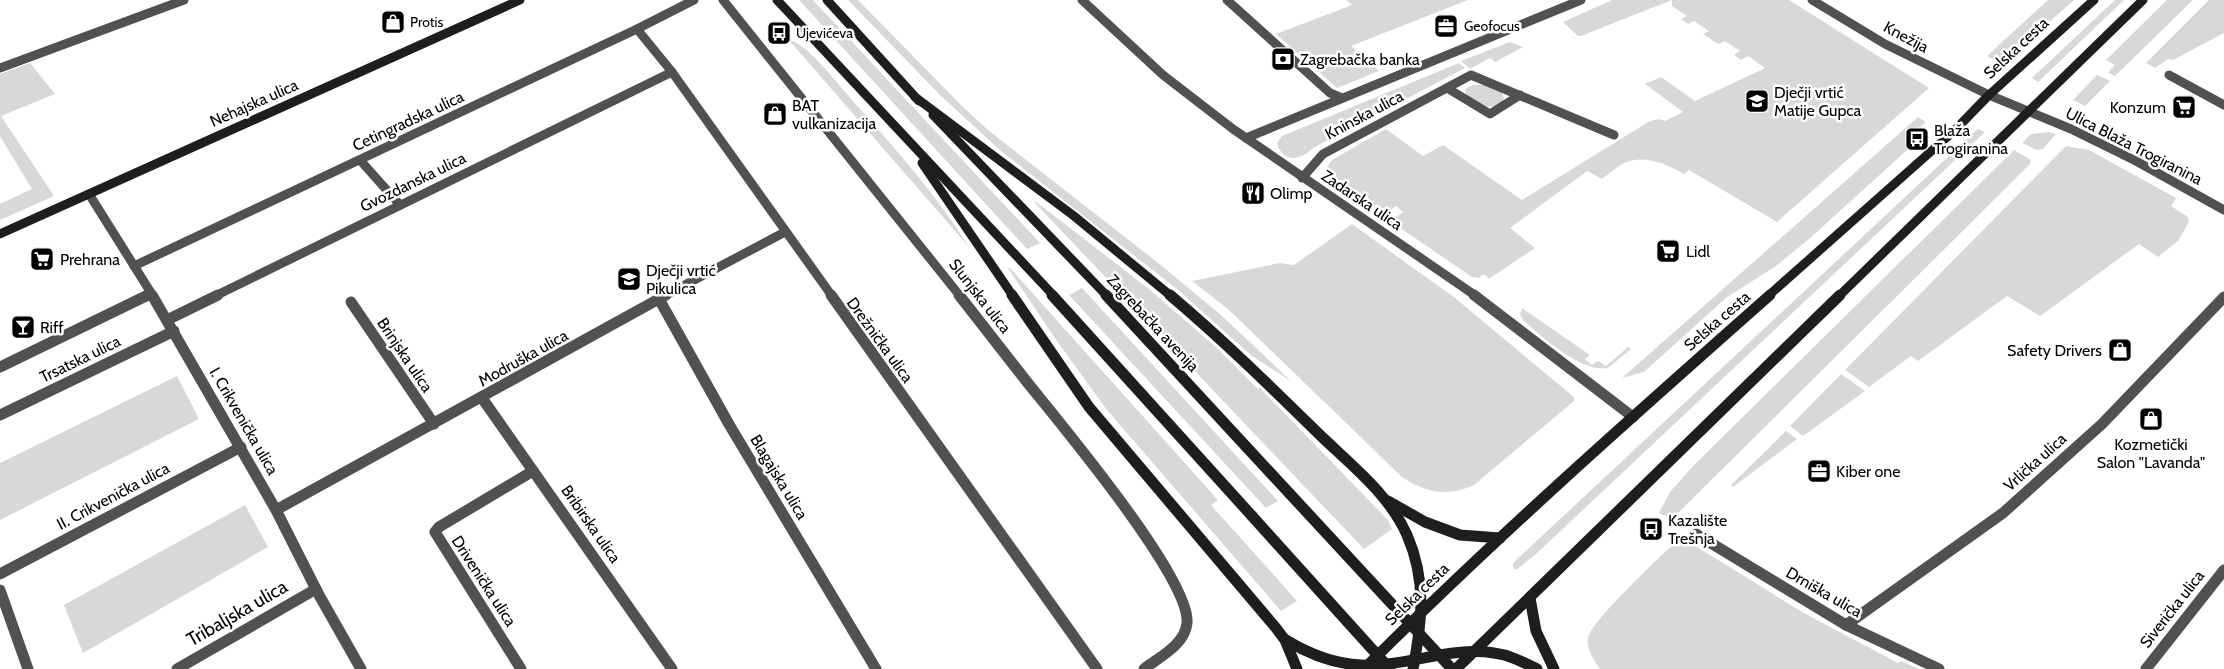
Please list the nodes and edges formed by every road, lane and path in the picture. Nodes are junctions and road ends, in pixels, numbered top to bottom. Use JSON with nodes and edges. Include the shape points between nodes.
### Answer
{"nodes":[{"id":1,"x":184,"y":0,"type":"edge"},
{"id":2,"x":520,"y":0,"type":"edge"},
{"id":3,"x":694,"y":0,"type":"edge"},
{"id":4,"x":723,"y":0,"type":"edge"},
{"id":5,"x":777,"y":0,"type":"edge"},
{"id":6,"x":827,"y":0,"type":"edge"},
{"id":7,"x":1082,"y":0,"type":"edge"},
{"id":8,"x":1227,"y":0,"type":"edge"},
{"id":9,"x":1581,"y":0,"type":"edge"},
{"id":10,"x":1812,"y":0,"type":"edge"},
{"id":11,"x":2094,"y":0,"type":"edge"},
{"id":12,"x":2144,"y":0,"type":"edge"},
{"id":13,"x":637,"y":29,"type":"junction"},
{"id":14,"x":0,"y":68,"type":"edge"},
{"id":15,"x":672,"y":72,"type":"junction"},
{"id":16,"x":2169,"y":75,"type":"dead end"},
{"id":17,"x":1448,"y":88,"type":"junction"},
{"id":18,"x":1520,"y":95,"type":"junction"},
{"id":19,"x":1989,"y":95,"type":"junction"},
{"id":20,"x":916,"y":97,"type":"junction"},
{"id":21,"x":1342,"y":98,"type":"junction"},
{"id":22,"x":2223,"y":103,"type":"edge"},
{"id":23,"x":2028,"y":112,"type":"junction"},
{"id":24,"x":883,"y":113,"type":"junction"},
{"id":25,"x":1614,"y":135,"type":"dead end"},
{"id":26,"x":1246,"y":138,"type":"junction"},
{"id":27,"x":360,"y":160,"type":"junction"},
{"id":28,"x":1302,"y":178,"type":"junction"},
{"id":29,"x":89,"y":194,"type":"junction"},
{"id":30,"x":400,"y":205,"type":"junction"},
{"id":31,"x":2224,"y":210,"type":"edge"},
{"id":32,"x":785,"y":232,"type":"junction"},
{"id":33,"x":0,"y":234,"type":"edge"},
{"id":34,"x":134,"y":266,"type":"junction"},
{"id":35,"x":150,"y":294,"type":"junction"},
{"id":36,"x":2224,"y":297,"type":"edge"},
{"id":37,"x":659,"y":299,"type":"junction"},
{"id":38,"x":351,"y":302,"type":"dead end"},
{"id":39,"x":167,"y":320,"type":"junction"},
{"id":40,"x":174,"y":331,"type":"junction"},
{"id":41,"x":0,"y":367,"type":"edge"},
{"id":42,"x":482,"y":398,"type":"junction"},
{"id":43,"x":0,"y":415,"type":"edge"},
{"id":44,"x":1633,"y":417,"type":"junction"},
{"id":45,"x":434,"y":424,"type":"junction"},
{"id":46,"x":241,"y":447,"type":"junction"},
{"id":47,"x":533,"y":471,"type":"junction"},
{"id":48,"x":1379,"y":495,"type":"junction"},
{"id":49,"x":276,"y":510,"type":"junction"},
{"id":50,"x":1696,"y":534,"type":"dead end"},
{"id":51,"x":1500,"y":538,"type":"junction"},
{"id":52,"x":2224,"y":570,"type":"edge"},
{"id":53,"x":0,"y":574,"type":"edge"},
{"id":54,"x":316,"y":589,"type":"junction"},
{"id":55,"x":0,"y":590,"type":"edge"},
{"id":56,"x":1530,"y":598,"type":"junction"},
{"id":57,"x":1421,"y":612,"type":"junction"},
{"id":58,"x":1846,"y":625,"type":"junction"},
{"id":59,"x":1285,"y":640,"type":"junction"},
{"id":60,"x":1476,"y":651,"type":"junction"},
{"id":61,"x":1414,"y":664,"type":"edge"},
{"id":62,"x":1366,"y":667,"type":"edge"},
{"id":63,"x":28,"y":669,"type":"edge"},
{"id":64,"x":177,"y":669,"type":"edge"},
{"id":65,"x":361,"y":669,"type":"edge"},
{"id":66,"x":521,"y":669,"type":"edge"},
{"id":67,"x":672,"y":669,"type":"edge"},
{"id":68,"x":876,"y":669,"type":"edge"},
{"id":69,"x":1097,"y":669,"type":"edge"},
{"id":70,"x":1144,"y":669,"type":"edge"},
{"id":71,"x":1297,"y":669,"type":"edge"},
{"id":72,"x":1390,"y":669,"type":"edge"},
{"id":73,"x":1452,"y":669,"type":"edge"},
{"id":74,"x":1456,"y":669,"type":"edge"},
{"id":75,"x":1537,"y":669,"type":"edge"},
{"id":76,"x":1554,"y":669,"type":"edge"},
{"id":77,"x":1939,"y":669,"type":"edge"},
{"id":78,"x":2146,"y":669,"type":"edge"}],
"edges":[{"from":1,"to":14,"type":"street"},
{"from":2,"to":29,"type":"main road","name":"Nehajska ulica"},
{"from":3,"to":13,"type":"street","name":"Cetingradska ulica"},
{"from":4,"to":70,"type":"street","name":"Slunjska ulica","via":[[903,223],[1119,501],[1178,591],[1188,625],[1181,638]]},
{"from":5,"to":24,"type":"main road"},
{"from":6,"to":20,"type":"main road","name":"Zagrebačka avenija"},
{"from":7,"to":26,"type":"street","name":"Zadarska ulica","via":[[1163,74]]},
{"from":8,"to":21,"type":"street","via":[[1330,93]]},
{"from":9,"to":21,"type":"street"},
{"from":10,"to":19,"type":"street","name":"Knežija","via":[[1884,44]]},
{"from":11,"to":19,"type":"main road","name":"Selska cesta"},
{"from":12,"to":23,"type":"main road"},
{"from":13,"to":15,"type":"street","name":"Drežnička ulica"},
{"from":13,"to":27,"type":"street","name":"Cetingradska ulica"},
{"from":15,"to":30,"type":"street","name":"Gvozdanska ulica"},
{"from":15,"to":32,"type":"street","name":"Drežnička ulica"},
{"from":16,"to":22,"type":"street"},
{"from":17,"to":18,"type":"street","name":"Kninska ulica","via":[[1471,75]]},
{"from":17,"to":18,"type":"street","via":[[1490,114]]},
{"from":17,"to":28,"type":"street","name":"Kninska ulica","via":[[1324,154]]},
{"from":18,"to":25,"type":"street","name":"Kninska ulica"},
{"from":19,"to":23,"type":"street","name":"Knežija"},
{"from":19,"to":44,"type":"main road","name":"Selska cesta","via":[[1954,131]]},
{"from":20,"to":48,"type":"main road","via":[[1125,255],[1228,345]]},
{"from":20,"to":73,"type":"main road","name":"Zagrebačka avenija","bridge":true,"via":[[1103,292]]},
{"from":21,"to":26,"type":"street"},
{"from":23,"to":31,"type":"street","name":"Ulica Blaža Trogiranina","via":[[2136,160]]},
{"from":23,"to":56,"type":"main road"},
{"from":24,"to":59,"type":"main road","via":[[959,215],[1089,407]]},
{"from":24,"to":72,"type":"main road","bridge":true},
{"from":26,"to":28,"type":"street","name":"Zadarska ulica"},
{"from":27,"to":30,"type":"street"},
{"from":27,"to":34,"type":"street","name":"Cetingradska ulica"},
{"from":28,"to":44,"type":"street","name":"Zadarska ulica","via":[[1487,304]]},
{"from":29,"to":33,"type":"main road","name":"Nehajska ulica"},
{"from":29,"to":34,"type":"street","name":"I. Crikvenička ulica"},
{"from":30,"to":39,"type":"street","name":"Gvozdanska ulica"},
{"from":32,"to":37,"type":"street","name":"Modruška ulica"},
{"from":32,"to":69,"type":"street","name":"Drežnička ulica"},
{"from":34,"to":35,"type":"street","name":"I. Crikvenička ulica"},
{"from":35,"to":39,"type":"street","name":"I. Crikvenička ulica"},
{"from":35,"to":41,"type":"street","name":"Trsatska ulica"},
{"from":36,"to":58,"type":"street","name":"Vrlička ulica","via":[[2102,424],[2004,513]]},
{"from":37,"to":42,"type":"street","name":"Modruška ulica"},
{"from":37,"to":68,"type":"street","name":"Blagajska ulica","via":[[730,426]]},
{"from":38,"to":45,"type":"street","name":"Brinjska ulica"},
{"from":39,"to":40,"type":"street","name":"I. Crikvenička ulica"},
{"from":40,"to":43,"type":"street","name":"Trsatska ulica"},
{"from":40,"to":46,"type":"street","name":"I. Crikvenička ulica"},
{"from":42,"to":45,"type":"street","name":"Modruška ulica"},
{"from":42,"to":47,"type":"street","name":"Bribirska ulica"},
{"from":44,"to":51,"type":"main road","name":"Selska cesta"},
{"from":45,"to":49,"type":"street","name":"Modruška ulica"},
{"from":46,"to":49,"type":"street","name":"I. Crikvenička ulica"},
{"from":46,"to":53,"type":"street","name":"II. Crikvenička ulica"},
{"from":47,"to":66,"type":"street","name":"Drivenička ulica","via":[[435,532]]},
{"from":47,"to":67,"type":"street","name":"Bribirska ulica"},
{"from":48,"to":51,"type":"main road","via":[[1425,522],[1460,535]]},
{"from":48,"to":57,"type":"main road","via":[[1406,534],[1416,570]]},
{"from":49,"to":54,"type":"street","name":"I. Crikvenička ulica"},
{"from":50,"to":58,"type":"street","name":"Drniška ulica"},
{"from":51,"to":57,"type":"main road","name":"Selska cesta"},
{"from":52,"to":78,"type":"street","name":"Siverička ulica"},
{"from":54,"to":64,"type":"street","name":"Tribaljska ulica"},
{"from":54,"to":65,"type":"street","name":"I. Crikvenička ulica"},
{"from":55,"to":63,"type":"street"},
{"from":56,"to":60,"type":"main road"},
{"from":56,"to":76,"type":"main road","via":[[1536,631]]},
{"from":57,"to":61,"type":"main road"},
{"from":57,"to":62,"type":"main road","name":"Selska cesta"},
{"from":58,"to":77,"type":"street","name":"Drniška ulica"},
{"from":59,"to":62,"type":"main road","via":[[1310,654]]},
{"from":59,"to":71,"type":"main road"},
{"from":60,"to":61,"type":"main road"},
{"from":60,"to":74,"type":"main road"},
{"from":60,"to":75,"type":"main road","via":[[1508,657]]},
{"from":61,"to":62,"type":"main road"}]}
